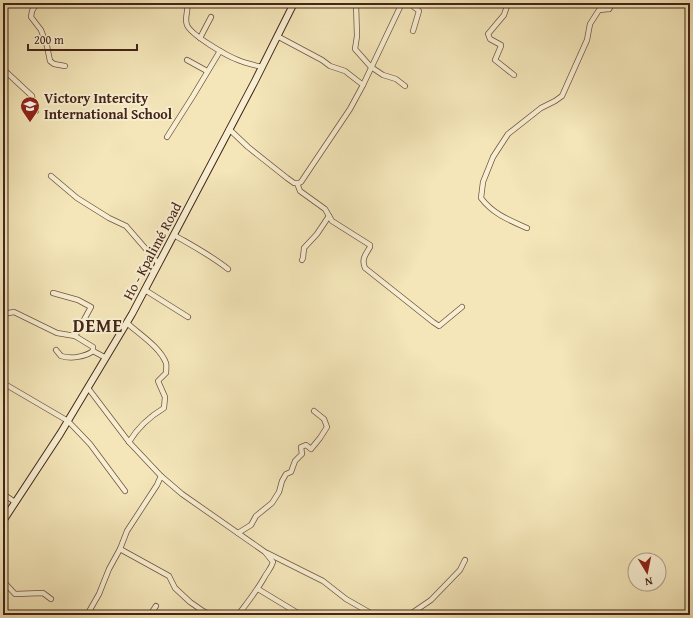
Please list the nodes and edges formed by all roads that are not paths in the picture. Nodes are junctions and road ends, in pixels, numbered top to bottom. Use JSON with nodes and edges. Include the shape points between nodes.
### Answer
{"nodes":[{"id":1,"x":37,"y":3,"type":"edge"},
{"id":2,"x":186,"y":3,"type":"edge"},
{"id":3,"x":294,"y":3,"type":"edge"},
{"id":4,"x":356,"y":3,"type":"edge"},
{"id":5,"x":402,"y":3,"type":"edge"},
{"id":6,"x":409,"y":3,"type":"edge"},
{"id":7,"x":508,"y":3,"type":"edge"},
{"id":8,"x":601,"y":3,"type":"edge"},
{"id":9,"x":613,"y":3,"type":"edge"},
{"id":10,"x":609,"y":8,"type":"junction"},
{"id":11,"x":211,"y":17,"type":"dead end"},
{"id":12,"x":413,"y":31,"type":"dead end"},
{"id":13,"x":277,"y":36,"type":"junction"},
{"id":14,"x":200,"y":38,"type":"junction"},
{"id":15,"x":220,"y":51,"type":"junction"},
{"id":16,"x":187,"y":60,"type":"dead end"},
{"id":17,"x":65,"y":66,"type":"dead end"},
{"id":18,"x":262,"y":67,"type":"junction"},
{"id":19,"x":372,"y":67,"type":"junction"},
{"id":20,"x":3,"y":69,"type":"edge"},
{"id":21,"x":207,"y":71,"type":"junction"},
{"id":22,"x":514,"y":75,"type":"dead end"},
{"id":23,"x":363,"y":85,"type":"junction"},
{"id":24,"x":405,"y":86,"type":"dead end"},
{"id":25,"x":36,"y":111,"type":"dead end"},
{"id":26,"x":229,"y":129,"type":"junction"},
{"id":27,"x":167,"y":137,"type":"dead end"},
{"id":28,"x":51,"y":176,"type":"dead end"},
{"id":29,"x":297,"y":183,"type":"junction"},
{"id":30,"x":329,"y":216,"type":"junction"},
{"id":31,"x":527,"y":228,"type":"dead end"},
{"id":32,"x":174,"y":236,"type":"junction"},
{"id":33,"x":302,"y":260,"type":"dead end"},
{"id":34,"x":159,"y":264,"type":"junction"},
{"id":35,"x":228,"y":268,"type":"dead end"},
{"id":36,"x":145,"y":290,"type":"junction"},
{"id":37,"x":53,"y":293,"type":"dead end"},
{"id":38,"x":462,"y":307,"type":"dead end"},
{"id":39,"x":3,"y":314,"type":"edge"},
{"id":40,"x":188,"y":317,"type":"dead end"},
{"id":41,"x":127,"y":323,"type":"junction"},
{"id":42,"x":75,"y":336,"type":"junction"},
{"id":43,"x":56,"y":350,"type":"dead end"},
{"id":44,"x":93,"y":351,"type":"junction"},
{"id":45,"x":106,"y":358,"type":"junction"},
{"id":46,"x":3,"y":383,"type":"edge"},
{"id":47,"x":88,"y":388,"type":"junction"},
{"id":48,"x":314,"y":411,"type":"dead end"},
{"id":49,"x":68,"y":421,"type":"junction"},
{"id":50,"x":129,"y":442,"type":"junction"},
{"id":51,"x":161,"y":476,"type":"junction"},
{"id":52,"x":125,"y":491,"type":"dead end"},
{"id":53,"x":3,"y":494,"type":"edge"},
{"id":54,"x":15,"y":502,"type":"junction"},
{"id":55,"x":3,"y":521,"type":"edge"},
{"id":56,"x":238,"y":533,"type":"junction"},
{"id":57,"x":120,"y":549,"type":"junction"},
{"id":58,"x":265,"y":552,"type":"junction"},
{"id":59,"x":465,"y":560,"type":"dead end"},
{"id":60,"x":3,"y":581,"type":"edge"},
{"id":61,"x":258,"y":589,"type":"junction"},
{"id":62,"x":51,"y":599,"type":"dead end"},
{"id":63,"x":156,"y":606,"type":"dead end"},
{"id":64,"x":86,"y":615,"type":"edge"},
{"id":65,"x":150,"y":615,"type":"edge"},
{"id":66,"x":211,"y":615,"type":"edge"},
{"id":67,"x":238,"y":615,"type":"edge"},
{"id":68,"x":301,"y":615,"type":"edge"},
{"id":69,"x":374,"y":615,"type":"edge"},
{"id":70,"x":409,"y":615,"type":"edge"}],
"edges":[{"from":1,"to":17,"type":"street","via":[[31,17],[47,46],[50,61]]},
{"from":2,"to":14,"type":"street","via":[[186,23]]},
{"from":3,"to":13,"type":"main road","name":"Ho - Kpalimé Road"},
{"from":4,"to":19,"type":"street","via":[[355,49]]},
{"from":5,"to":19,"type":"street"},
{"from":6,"to":12,"type":"street","via":[[419,11]]},
{"from":7,"to":22,"type":"street","via":[[504,16],[488,34],[490,39],[501,45],[495,61]]},
{"from":8,"to":10,"type":"street"},
{"from":9,"to":10,"type":"street"},
{"from":10,"to":31,"type":"street","via":[[599,10],[590,24],[587,40],[562,96],[541,108],[508,134],[493,158],[483,182],[481,198],[488,206],[500,216]]},
{"from":11,"to":14,"type":"street"},
{"from":13,"to":18,"type":"main road","name":"Ho - Kpalimé Road"},
{"from":13,"to":23,"type":"street","via":[[330,66],[345,71]]},
{"from":14,"to":15,"type":"street"},
{"from":15,"to":18,"type":"street","via":[[237,60]]},
{"from":15,"to":21,"type":"street"},
{"from":16,"to":21,"type":"street"},
{"from":18,"to":26,"type":"main road","name":"Ho - Kpalimé Road"},
{"from":19,"to":23,"type":"street"},
{"from":19,"to":24,"type":"street"},
{"from":20,"to":25,"type":"street","via":[[32,96]]},
{"from":21,"to":27,"type":"street"},
{"from":23,"to":29,"type":"street","via":[[305,177]]},
{"from":26,"to":29,"type":"street","via":[[287,178]]},
{"from":26,"to":32,"type":"main road","name":"Ho - Kpalimé Road"},
{"from":28,"to":34,"type":"street","via":[[77,198],[126,226]]},
{"from":29,"to":30,"type":"street","via":[[300,191],[325,209]]},
{"from":30,"to":33,"type":"street","via":[[304,248]]},
{"from":30,"to":38,"type":"street","via":[[338,226],[370,245],[364,258],[365,268],[433,322],[439,326]]},
{"from":32,"to":34,"type":"main road","name":"Ho - Kpalimé Road"},
{"from":32,"to":35,"type":"street"},
{"from":34,"to":36,"type":"main road","name":"Ho - Kpalimé Road"},
{"from":36,"to":40,"type":"street"},
{"from":36,"to":41,"type":"main road","name":"Ho - Kpalimé Road"},
{"from":37,"to":42,"type":"street","via":[[78,300],[91,307]]},
{"from":39,"to":42,"type":"street","via":[[14,312],[57,333]]},
{"from":41,"to":45,"type":"main road","name":"Ho - Kpalimé Road"},
{"from":41,"to":50,"type":"street","via":[[154,346],[166,364],[166,373],[158,381],[165,397],[164,408],[148,418]]},
{"from":42,"to":44,"type":"street","via":[[92,347]]},
{"from":43,"to":44,"type":"street","via":[[61,356],[70,357]]},
{"from":44,"to":45,"type":"street"},
{"from":45,"to":47,"type":"main road","name":"Ho - Kpalimé Road"},
{"from":46,"to":49,"type":"street"},
{"from":47,"to":49,"type":"main road","name":"Ho - Kpalimé Road"},
{"from":47,"to":50,"type":"street"},
{"from":48,"to":56,"type":"street","via":[[324,419],[327,427],[311,450],[306,445],[301,447],[302,454],[295,460],[291,472],[286,474],[272,503],[256,516],[251,525]]},
{"from":49,"to":52,"type":"street","via":[[90,444]]},
{"from":49,"to":54,"type":"main road","name":"Ho - Kpalimé Road"},
{"from":50,"to":51,"type":"street"},
{"from":51,"to":56,"type":"street"},
{"from":51,"to":57,"type":"street","via":[[127,531]]},
{"from":53,"to":54,"type":"street"},
{"from":54,"to":55,"type":"main road","name":"Ho - Kpalimé Road"},
{"from":56,"to":58,"type":"street"},
{"from":57,"to":64,"type":"street"},
{"from":57,"to":66,"type":"street","via":[[169,576],[175,588],[190,602]]},
{"from":58,"to":61,"type":"street","via":[[273,562]]},
{"from":58,"to":69,"type":"street","via":[[323,581],[346,599]]},
{"from":59,"to":70,"type":"street","via":[[460,570],[431,600]]},
{"from":60,"to":62,"type":"street","via":[[15,594],[43,593]]},
{"from":61,"to":67,"type":"street"},
{"from":61,"to":68,"type":"street"},
{"from":63,"to":65,"type":"street"}]}
